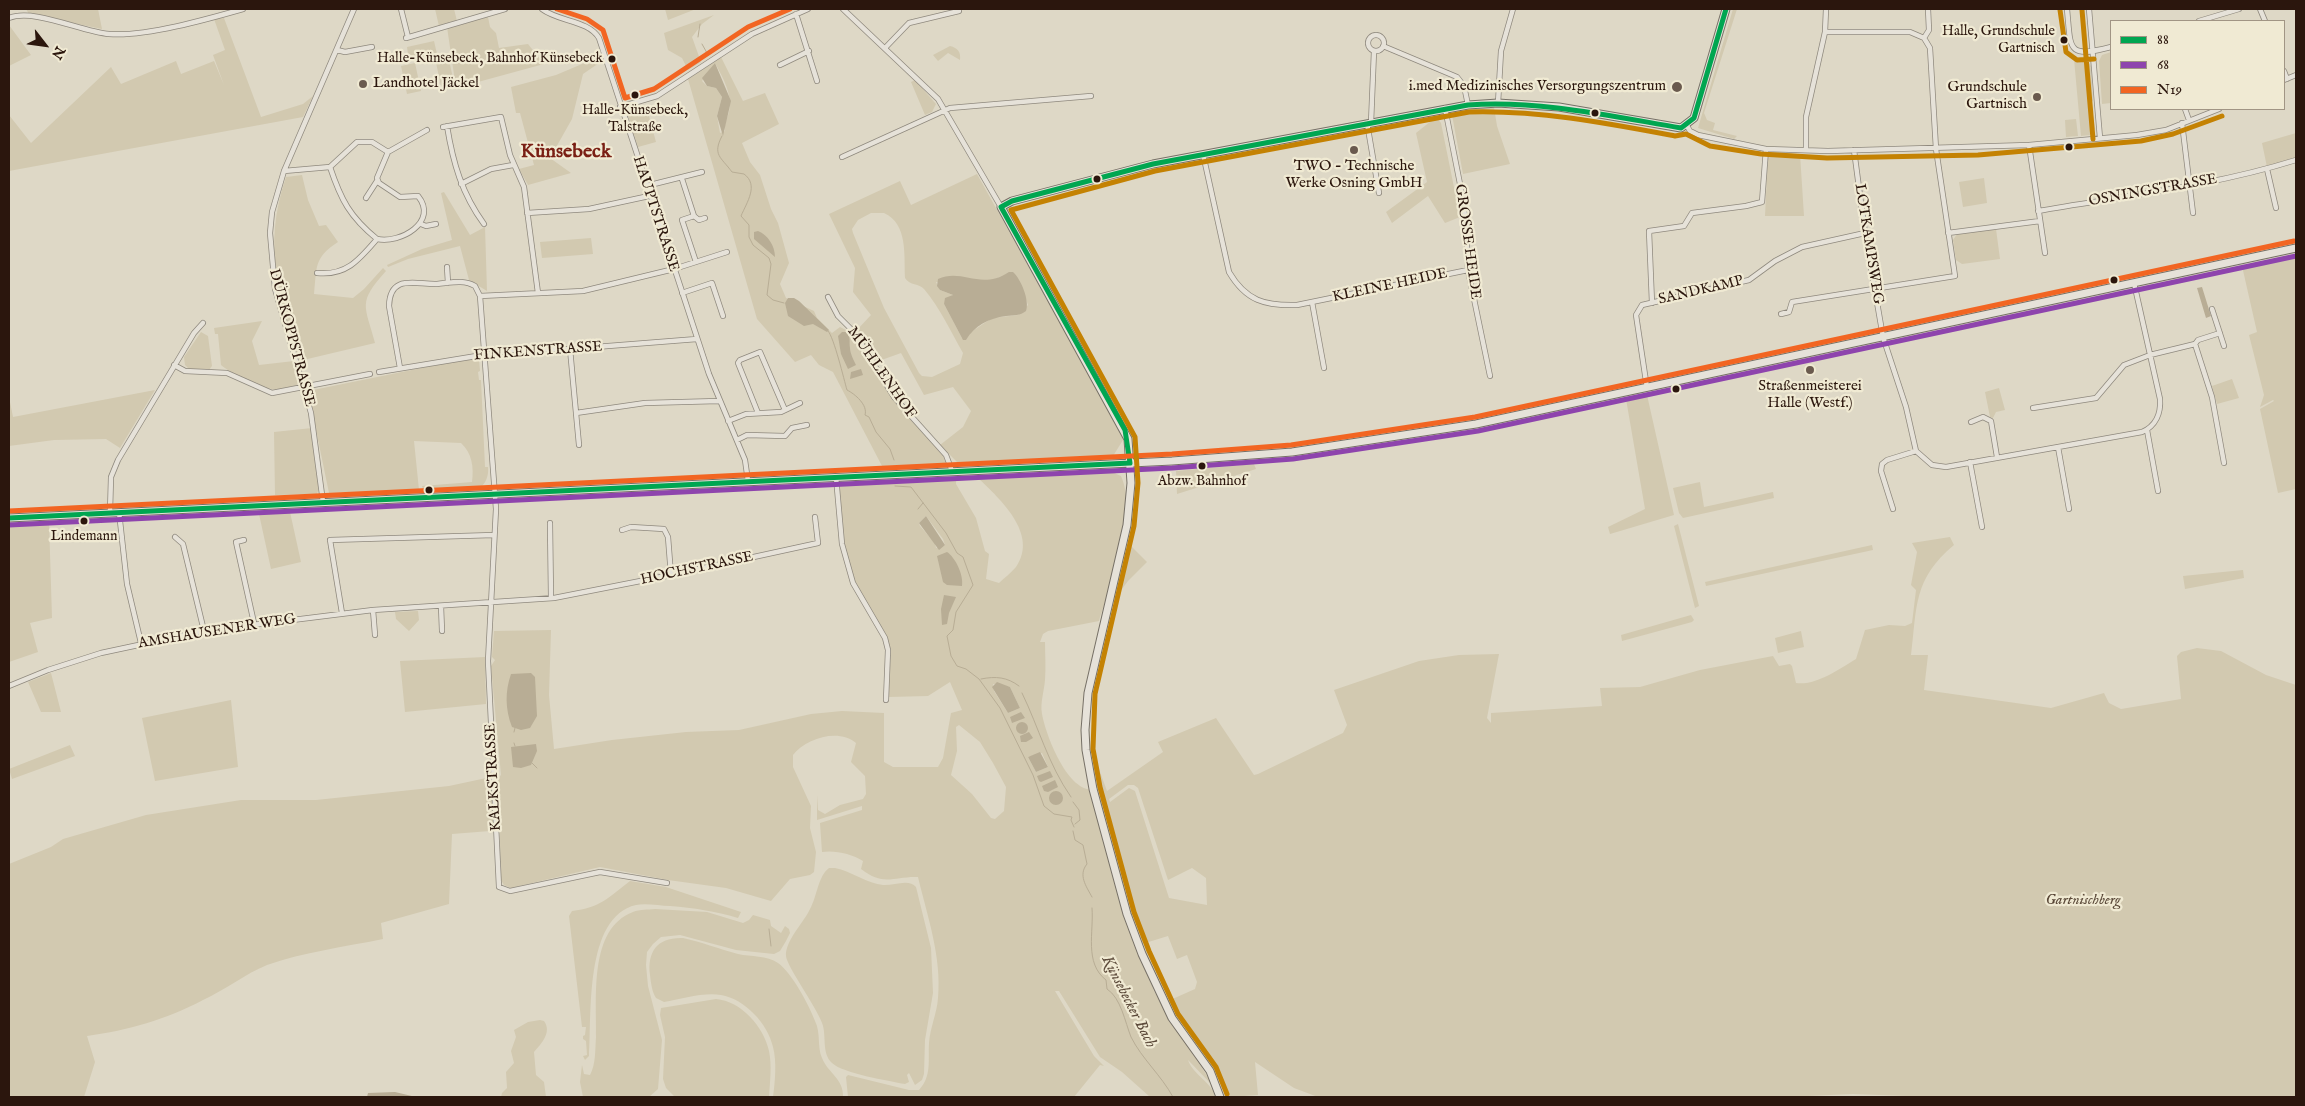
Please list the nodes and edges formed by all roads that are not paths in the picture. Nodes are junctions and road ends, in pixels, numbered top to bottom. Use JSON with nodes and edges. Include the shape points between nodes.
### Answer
{"nodes":[{"id":1,"x":243,"y":9,"type":"edge"},
{"id":2,"x":354,"y":9,"type":"edge"},
{"id":3,"x":401,"y":9,"type":"edge"},
{"id":4,"x":505,"y":9,"type":"edge"},
{"id":5,"x":542,"y":9,"type":"edge"},
{"id":6,"x":808,"y":9,"type":"edge"},
{"id":7,"x":843,"y":9,"type":"edge"},
{"id":8,"x":1513,"y":9,"type":"edge"},
{"id":9,"x":1726,"y":9,"type":"edge"},
{"id":10,"x":1826,"y":9,"type":"edge"},
{"id":11,"x":1928,"y":9,"type":"edge"},
{"id":12,"x":2067,"y":9,"type":"edge"},
{"id":13,"x":2089,"y":9,"type":"edge"},
{"id":14,"x":2239,"y":9,"type":"edge"},
{"id":15,"x":958,"y":11,"type":"dead end"},
{"id":16,"x":796,"y":14,"type":"junction"},
{"id":17,"x":9,"y":18,"type":"edge"},
{"id":18,"x":2209,"y":20,"type":"edge"},
{"id":19,"x":1825,"y":32,"type":"junction"},
{"id":20,"x":1924,"y":38,"type":"junction"},
{"id":21,"x":1383,"y":46,"type":"junction"},
{"id":22,"x":372,"y":47,"type":"dead end"},
{"id":23,"x":2110,"y":47,"type":"edge"},
{"id":24,"x":885,"y":48,"type":"junction"},
{"id":25,"x":337,"y":50,"type":"junction"},
{"id":26,"x":809,"y":51,"type":"junction"},
{"id":27,"x":1374,"y":51,"type":"junction"},
{"id":28,"x":2093,"y":52,"type":"junction"},
{"id":29,"x":780,"y":65,"type":"dead end"},
{"id":30,"x":2296,"y":75,"type":"edge"},
{"id":31,"x":2285,"y":79,"type":"edge"},
{"id":32,"x":817,"y":80,"type":"dead end"},
{"id":33,"x":1091,"y":96,"type":"dead end"},
{"id":34,"x":1498,"y":103,"type":"junction"},
{"id":35,"x":1468,"y":105,"type":"junction"},
{"id":36,"x":620,"y":107,"type":"junction"},
{"id":37,"x":1445,"y":108,"type":"junction"},
{"id":38,"x":946,"y":110,"type":"junction"},
{"id":39,"x":2185,"y":110,"type":"edge"},
{"id":40,"x":2216,"y":110,"type":"edge"},
{"id":41,"x":2189,"y":120,"type":"junction"},
{"id":42,"x":1369,"y":123,"type":"junction"},
{"id":43,"x":2182,"y":123,"type":"junction"},
{"id":44,"x":1686,"y":126,"type":"junction"},
{"id":45,"x":427,"y":130,"type":"dead end"},
{"id":46,"x":2100,"y":138,"type":"junction"},
{"id":47,"x":2029,"y":145,"type":"junction"},
{"id":48,"x":1766,"y":149,"type":"junction"},
{"id":49,"x":1936,"y":149,"type":"junction"},
{"id":50,"x":1806,"y":150,"type":"junction"},
{"id":51,"x":1854,"y":150,"type":"junction"},
{"id":52,"x":388,"y":152,"type":"junction"},
{"id":53,"x":1202,"y":154,"type":"junction"},
{"id":54,"x":842,"y":157,"type":"dead end"},
{"id":55,"x":2296,"y":160,"type":"edge"},
{"id":56,"x":513,"y":166,"type":"junction"},
{"id":57,"x":330,"y":167,"type":"junction"},
{"id":58,"x":2267,"y":169,"type":"junction"},
{"id":59,"x":284,"y":171,"type":"junction"},
{"id":60,"x":702,"y":172,"type":"dead end"},
{"id":61,"x":682,"y":178,"type":"junction"},
{"id":62,"x":377,"y":181,"type":"junction"},
{"id":63,"x":461,"y":184,"type":"junction"},
{"id":64,"x":2189,"y":185,"type":"junction"},
{"id":65,"x":646,"y":186,"type":"junction"},
{"id":66,"x":1379,"y":193,"type":"dead end"},
{"id":67,"x":649,"y":196,"type":"junction"},
{"id":68,"x":366,"y":198,"type":"dead end"},
{"id":69,"x":1001,"y":207,"type":"junction"},
{"id":70,"x":2276,"y":208,"type":"dead end"},
{"id":71,"x":2038,"y":211,"type":"junction"},
{"id":72,"x":527,"y":213,"type":"junction"},
{"id":73,"x":2193,"y":213,"type":"dead end"},
{"id":74,"x":694,"y":216,"type":"junction"},
{"id":75,"x":705,"y":218,"type":"dead end"},
{"id":76,"x":2040,"y":221,"type":"junction"},
{"id":77,"x":421,"y":224,"type":"junction"},
{"id":78,"x":436,"y":224,"type":"dead end"},
{"id":79,"x":484,"y":224,"type":"dead end"},
{"id":80,"x":1864,"y":233,"type":"junction"},
{"id":81,"x":1948,"y":233,"type":"junction"},
{"id":82,"x":377,"y":239,"type":"junction"},
{"id":83,"x":2296,"y":248,"type":"edge"},
{"id":84,"x":727,"y":252,"type":"dead end"},
{"id":85,"x":2046,"y":253,"type":"dead end"},
{"id":86,"x":696,"y":262,"type":"junction"},
{"id":87,"x":447,"y":267,"type":"dead end"},
{"id":88,"x":674,"y":269,"type":"junction"},
{"id":89,"x":1468,"y":270,"type":"junction"},
{"id":90,"x":317,"y":273,"type":"dead end"},
{"id":91,"x":448,"y":283,"type":"junction"},
{"id":92,"x":2134,"y":283,"type":"junction"},
{"id":93,"x":1873,"y":287,"type":"junction"},
{"id":94,"x":538,"y":293,"type":"junction"},
{"id":95,"x":682,"y":293,"type":"junction"},
{"id":96,"x":480,"y":296,"type":"junction"},
{"id":97,"x":828,"y":297,"type":"dead end"},
{"id":98,"x":1312,"y":302,"type":"junction"},
{"id":99,"x":1652,"y":303,"type":"junction"},
{"id":100,"x":2212,"y":309,"type":"dead end"},
{"id":101,"x":1781,"y":314,"type":"dead end"},
{"id":102,"x":723,"y":316,"type":"dead end"},
{"id":103,"x":203,"y":323,"type":"dead end"},
{"id":104,"x":2220,"y":333,"type":"junction"},
{"id":105,"x":1882,"y":338,"type":"junction"},
{"id":106,"x":697,"y":339,"type":"junction"},
{"id":107,"x":2195,"y":344,"type":"junction"},
{"id":108,"x":2224,"y":346,"type":"dead end"},
{"id":109,"x":570,"y":349,"type":"junction"},
{"id":110,"x":484,"y":354,"type":"junction"},
{"id":111,"x":2150,"y":355,"type":"junction"},
{"id":112,"x":174,"y":365,"type":"junction"},
{"id":113,"x":400,"y":368,"type":"junction"},
{"id":114,"x":1324,"y":368,"type":"dead end"},
{"id":115,"x":379,"y":372,"type":"dead end"},
{"id":116,"x":370,"y":374,"type":"dead end"},
{"id":117,"x":1490,"y":376,"type":"dead end"},
{"id":118,"x":303,"y":387,"type":"junction"},
{"id":119,"x":1647,"y":388,"type":"junction"},
{"id":120,"x":719,"y":402,"type":"junction"},
{"id":121,"x":800,"y":403,"type":"dead end"},
{"id":122,"x":2033,"y":408,"type":"dead end"},
{"id":123,"x":785,"y":410,"type":"junction"},
{"id":124,"x":576,"y":413,"type":"junction"},
{"id":125,"x":758,"y":413,"type":"junction"},
{"id":126,"x":728,"y":421,"type":"junction"},
{"id":127,"x":1970,"y":422,"type":"dead end"},
{"id":128,"x":807,"y":425,"type":"dead end"},
{"id":129,"x":2147,"y":430,"type":"junction"},
{"id":130,"x":736,"y":440,"type":"junction"},
{"id":131,"x":579,"y":444,"type":"dead end"},
{"id":132,"x":2058,"y":447,"type":"junction"},
{"id":133,"x":1916,"y":451,"type":"junction"},
{"id":134,"x":1997,"y":457,"type":"junction"},
{"id":135,"x":1970,"y":462,"type":"junction"},
{"id":136,"x":2224,"y":462,"type":"dead end"},
{"id":137,"x":1130,"y":463,"type":"junction"},
{"id":138,"x":952,"y":471,"type":"junction"},
{"id":139,"x":836,"y":477,"type":"junction"},
{"id":140,"x":748,"y":481,"type":"junction"},
{"id":141,"x":2158,"y":491,"type":"dead end"},
{"id":142,"x":494,"y":494,"type":"junction"},
{"id":143,"x":324,"y":502,"type":"junction"},
{"id":144,"x":1893,"y":509,"type":"dead end"},
{"id":145,"x":2069,"y":509,"type":"dead end"},
{"id":146,"x":110,"y":512,"type":"junction"},
{"id":147,"x":119,"y":512,"type":"junction"},
{"id":148,"x":815,"y":517,"type":"dead end"},
{"id":149,"x":9,"y":518,"type":"edge"},
{"id":150,"x":550,"y":523,"type":"dead end"},
{"id":151,"x":1982,"y":527,"type":"dead end"},
{"id":152,"x":622,"y":530,"type":"dead end"},
{"id":153,"x":494,"y":535,"type":"junction"},
{"id":154,"x":174,"y":537,"type":"dead end"},
{"id":155,"x":244,"y":540,"type":"dead end"},
{"id":156,"x":671,"y":575,"type":"junction"},
{"id":157,"x":551,"y":598,"type":"junction"},
{"id":158,"x":491,"y":604,"type":"junction"},
{"id":159,"x":441,"y":606,"type":"junction"},
{"id":160,"x":373,"y":610,"type":"junction"},
{"id":161,"x":342,"y":613,"type":"junction"},
{"id":162,"x":254,"y":623,"type":"junction"},
{"id":163,"x":204,"y":631,"type":"junction"},
{"id":164,"x":442,"y":631,"type":"dead end"},
{"id":165,"x":375,"y":635,"type":"dead end"},
{"id":166,"x":141,"y":643,"type":"junction"},
{"id":167,"x":9,"y":686,"type":"edge"},
{"id":168,"x":886,"y":700,"type":"dead end"},
{"id":169,"x":667,"y":883,"type":"dead end"},
{"id":170,"x":1220,"y":1097,"type":"edge"}],
"edges":[{"from":1,"to":17,"type":"street","via":[[134,34],[108,34],[30,16]]},
{"from":2,"to":25,"type":"street","name":"DÜRKOPPSTRASSE"},
{"from":3,"to":4,"type":"street","via":[[407,37]]},
{"from":5,"to":36,"type":"street","name":"HAUPTSTRASSE","via":[[559,19],[593,30],[603,48]]},
{"from":6,"to":16,"type":"street"},
{"from":7,"to":24,"type":"street"},
{"from":8,"to":34,"type":"street","via":[[1501,50]]},
{"from":9,"to":44,"type":"street","via":[[1694,118]]},
{"from":10,"to":19,"type":"street"},
{"from":11,"to":20,"type":"street","via":[[1929,30]]},
{"from":12,"to":28,"type":"street","via":[[2072,48],[2079,53]]},
{"from":13,"to":28,"type":"street"},
{"from":14,"to":18,"type":"street"},
{"from":15,"to":24,"type":"street","via":[[908,23]]},
{"from":16,"to":26,"type":"street"},
{"from":16,"to":36,"type":"street","via":[[752,34],[657,96]]},
{"from":19,"to":20,"type":"street","via":[[1910,32]]},
{"from":19,"to":50,"type":"street","via":[[1806,117]]},
{"from":20,"to":49,"type":"street","via":[[1930,48]]},
{"from":21,"to":27,"type":"street"},
{"from":21,"to":27,"type":"street","via":[[1380,36],[1371,36],[1367,43]]},
{"from":21,"to":35,"type":"street","via":[[1458,77],[1464,86]]},
{"from":22,"to":25,"type":"street","via":[[345,52]]},
{"from":23,"to":28,"type":"street"},
{"from":24,"to":38,"type":"street"},
{"from":25,"to":59,"type":"street","name":"DÜRKOPPSTRASSE"},
{"from":26,"to":29,"type":"street"},
{"from":26,"to":32,"type":"street"},
{"from":27,"to":42,"type":"street"},
{"from":28,"to":46,"type":"street"},
{"from":30,"to":31,"type":"street"},
{"from":33,"to":38,"type":"street"},
{"from":34,"to":35,"type":"street"},
{"from":34,"to":44,"type":"street","via":[[1559,107],[1676,129]]},
{"from":35,"to":37,"type":"street"},
{"from":36,"to":65,"type":"street","name":"HAUPTSTRASSE"},
{"from":37,"to":42,"type":"street"},
{"from":37,"to":89,"type":"street","name":"GROSSE HEIDE","via":[[1463,203]]},
{"from":38,"to":54,"type":"street"},
{"from":38,"to":69,"type":"street"},
{"from":39,"to":41,"type":"street"},
{"from":40,"to":41,"type":"street"},
{"from":41,"to":43,"type":"street"},
{"from":42,"to":53,"type":"street"},
{"from":42,"to":66,"type":"street"},
{"from":43,"to":46,"type":"street","via":[[2166,130]]},
{"from":43,"to":64,"type":"street"},
{"from":44,"to":48,"type":"street","via":[[1698,135]]},
{"from":45,"to":52,"type":"street"},
{"from":46,"to":47,"type":"street"},
{"from":47,"to":49,"type":"street"},
{"from":47,"to":71,"type":"street"},
{"from":48,"to":50,"type":"street"},
{"from":48,"to":99,"type":"street","via":[[1762,202],[1692,213],[1684,226],[1649,230]]},
{"from":49,"to":51,"type":"street"},
{"from":49,"to":81,"type":"street"},
{"from":50,"to":51,"type":"street"},
{"from":51,"to":80,"type":"street","name":"LOTKAMPSWEG"},
{"from":52,"to":57,"type":"street","via":[[372,142],[357,142]]},
{"from":52,"to":62,"type":"street"},
{"from":53,"to":69,"type":"street","via":[[1076,182]]},
{"from":53,"to":98,"type":"street","name":"KLEINE HEIDE","via":[[1224,260],[1235,283],[1255,299],[1270,305]]},
{"from":55,"to":58,"type":"street","name":"OSNINGSTRASSE"},
{"from":56,"to":63,"type":"street","via":[[491,169]]},
{"from":56,"to":63,"type":"street","via":[[500,117],[445,127]]},
{"from":56,"to":72,"type":"street","via":[[524,187]]},
{"from":57,"to":59,"type":"street"},
{"from":57,"to":82,"type":"street","via":[[340,197],[357,222]]},
{"from":58,"to":64,"type":"street","name":"OSNINGSTRASSE"},
{"from":58,"to":70,"type":"street"},
{"from":59,"to":118,"type":"street","name":"DÜRKOPPSTRASSE","via":[[272,212],[270,253],[275,289]]},
{"from":60,"to":61,"type":"street"},
{"from":61,"to":65,"type":"street"},
{"from":61,"to":74,"type":"street"},
{"from":62,"to":68,"type":"street"},
{"from":62,"to":77,"type":"street","via":[[396,195],[418,196],[424,210]]},
{"from":63,"to":79,"type":"street"},
{"from":64,"to":71,"type":"street","name":"OSNINGSTRASSE"},
{"from":64,"to":73,"type":"street"},
{"from":65,"to":67,"type":"street","name":"HAUPTSTRASSE"},
{"from":67,"to":72,"type":"street","via":[[589,209]]},
{"from":67,"to":88,"type":"street","name":"HAUPTSTRASSE"},
{"from":69,"to":137,"type":"street","via":[[1125,430]]},
{"from":71,"to":76,"type":"street"},
{"from":72,"to":94,"type":"street"},
{"from":74,"to":75,"type":"street","via":[[699,220]]},
{"from":74,"to":86,"type":"street","via":[[682,220]]},
{"from":76,"to":81,"type":"street"},
{"from":76,"to":85,"type":"street"},
{"from":77,"to":78,"type":"street"},
{"from":77,"to":82,"type":"street","via":[[393,239]]},
{"from":80,"to":93,"type":"street","name":"LOTKAMPSWEG"},
{"from":80,"to":99,"type":"street","name":"SANDKAMP","via":[[1802,247],[1748,280]]},
{"from":81,"to":93,"type":"street","via":[[1956,276]]},
{"from":82,"to":90,"type":"street","via":[[360,260],[333,274]]},
{"from":83,"to":92,"type":"street"},
{"from":84,"to":86,"type":"street"},
{"from":86,"to":88,"type":"street"},
{"from":87,"to":91,"type":"street"},
{"from":88,"to":94,"type":"street","via":[[582,292]]},
{"from":88,"to":95,"type":"street","name":"HAUPTSTRASSE"},
{"from":89,"to":98,"type":"street","name":"KLEINE HEIDE"},
{"from":89,"to":117,"type":"street","name":"GROSSE HEIDE"},
{"from":91,"to":96,"type":"street","via":[[469,283],[475,286]]},
{"from":91,"to":113,"type":"street","via":[[408,281],[393,292],[389,306]]},
{"from":92,"to":105,"type":"street"},
{"from":92,"to":111,"type":"street"},
{"from":93,"to":101,"type":"street","via":[[1792,302],[1789,312]]},
{"from":93,"to":105,"type":"street","name":"LOTKAMPSWEG"},
{"from":94,"to":96,"type":"street"},
{"from":95,"to":102,"type":"street","via":[[712,283]]},
{"from":95,"to":106,"type":"street","name":"HAUPTSTRASSE"},
{"from":96,"to":110,"type":"street","name":"KALKSTRASSE"},
{"from":97,"to":138,"type":"street","name":"MÜHLENHOF","via":[[838,316],[854,332],[894,398],[946,455]]},
{"from":98,"to":114,"type":"street","name":"KLEINE HEIDE"},
{"from":99,"to":119,"type":"street","name":"SANDKAMP","via":[[1642,305],[1636,316]]},
{"from":100,"to":104,"type":"street"},
{"from":103,"to":112,"type":"street"},
{"from":104,"to":107,"type":"street"},
{"from":104,"to":108,"type":"street"},
{"from":105,"to":119,"type":"street"},
{"from":105,"to":133,"type":"street","name":"LOTKAMPSWEG","via":[[1906,407]]},
{"from":106,"to":109,"type":"street","name":"FINKENSTRASSE"},
{"from":106,"to":120,"type":"street","name":"HAUPTSTRASSE"},
{"from":107,"to":111,"type":"street"},
{"from":107,"to":136,"type":"street","via":[[2212,397]]},
{"from":109,"to":110,"type":"street","name":"FINKENSTRASSE"},
{"from":109,"to":124,"type":"street"},
{"from":110,"to":113,"type":"street","name":"FINKENSTRASSE"},
{"from":110,"to":142,"type":"street","name":"KALKSTRASSE"},
{"from":111,"to":122,"type":"street","via":[[2124,365],[2096,398]]},
{"from":111,"to":129,"type":"street","via":[[2160,405],[2158,417]]},
{"from":112,"to":118,"type":"street","via":[[185,372],[227,373],[272,393]]},
{"from":112,"to":146,"type":"street","via":[[118,460],[109,491]]},
{"from":113,"to":115,"type":"street","name":"FINKENSTRASSE"},
{"from":116,"to":118,"type":"street"},
{"from":118,"to":143,"type":"street","name":"DÜRKOPPSTRASSE","via":[[311,413]]},
{"from":119,"to":137,"type":"street","via":[[1371,442],[1261,455]]},
{"from":120,"to":124,"type":"street","via":[[645,404]]},
{"from":120,"to":126,"type":"street","name":"HAUPTSTRASSE"},
{"from":121,"to":123,"type":"street"},
{"from":123,"to":125,"type":"street"},
{"from":123,"to":125,"type":"street","via":[[760,352],[738,363]]},
{"from":124,"to":131,"type":"street"},
{"from":125,"to":126,"type":"street"},
{"from":126,"to":130,"type":"street","name":"HAUPTSTRASSE"},
{"from":127,"to":134,"type":"street","via":[[1983,417],[1991,421]]},
{"from":128,"to":130,"type":"street","via":[[792,428],[785,436],[748,435]]},
{"from":129,"to":132,"type":"street"},
{"from":129,"to":141,"type":"street"},
{"from":130,"to":140,"type":"street","name":"HAUPTSTRASSE","via":[[747,466]]},
{"from":132,"to":134,"type":"street"},
{"from":132,"to":145,"type":"street"},
{"from":133,"to":135,"type":"street","via":[[1925,461],[1938,467]]},
{"from":133,"to":144,"type":"street","via":[[1882,464],[1881,471]]},
{"from":134,"to":135,"type":"street"},
{"from":135,"to":151,"type":"street"},
{"from":137,"to":138,"type":"street"},
{"from":137,"to":170,"type":"street","via":[[1127,525],[1088,693],[1084,730],[1086,750],[1093,789],[1127,914],[1142,954],[1172,1018],[1210,1072]]},
{"from":138,"to":139,"type":"street"},
{"from":139,"to":140,"type":"street"},
{"from":139,"to":168,"type":"street","via":[[842,544],[851,578],[885,638],[888,650]]},
{"from":140,"to":142,"type":"street"},
{"from":142,"to":143,"type":"street"},
{"from":142,"to":153,"type":"street","name":"KALKSTRASSE"},
{"from":143,"to":147,"type":"street"},
{"from":146,"to":147,"type":"street"},
{"from":146,"to":149,"type":"street"},
{"from":147,"to":166,"type":"street","via":[[126,584]]},
{"from":148,"to":156,"type":"street","name":"HOCHSTRASSE","via":[[818,543]]},
{"from":150,"to":157,"type":"street"},
{"from":152,"to":156,"type":"street","via":[[664,529],[668,537]]},
{"from":153,"to":158,"type":"street","name":"KALKSTRASSE"},
{"from":153,"to":161,"type":"street","via":[[330,540]]},
{"from":154,"to":163,"type":"street","via":[[183,544]]},
{"from":155,"to":162,"type":"street","via":[[236,542]]},
{"from":156,"to":157,"type":"street","name":"HOCHSTRASSE"},
{"from":157,"to":158,"type":"street","name":"HOCHSTRASSE"},
{"from":158,"to":159,"type":"street","name":"HOCHSTRASSE"},
{"from":158,"to":169,"type":"street","name":"KALKSTRASSE","via":[[488,661],[499,887],[510,891],[600,872]]},
{"from":159,"to":160,"type":"street","name":"AMSHAUSENER WEG"},
{"from":159,"to":164,"type":"street"},
{"from":160,"to":161,"type":"street","name":"AMSHAUSENER WEG"},
{"from":160,"to":165,"type":"street"},
{"from":161,"to":162,"type":"street","name":"AMSHAUSENER WEG"},
{"from":162,"to":163,"type":"street","name":"AMSHAUSENER WEG"},
{"from":163,"to":166,"type":"street","name":"AMSHAUSENER WEG"},
{"from":166,"to":167,"type":"street","name":"AMSHAUSENER WEG","via":[[65,664]]}]}
